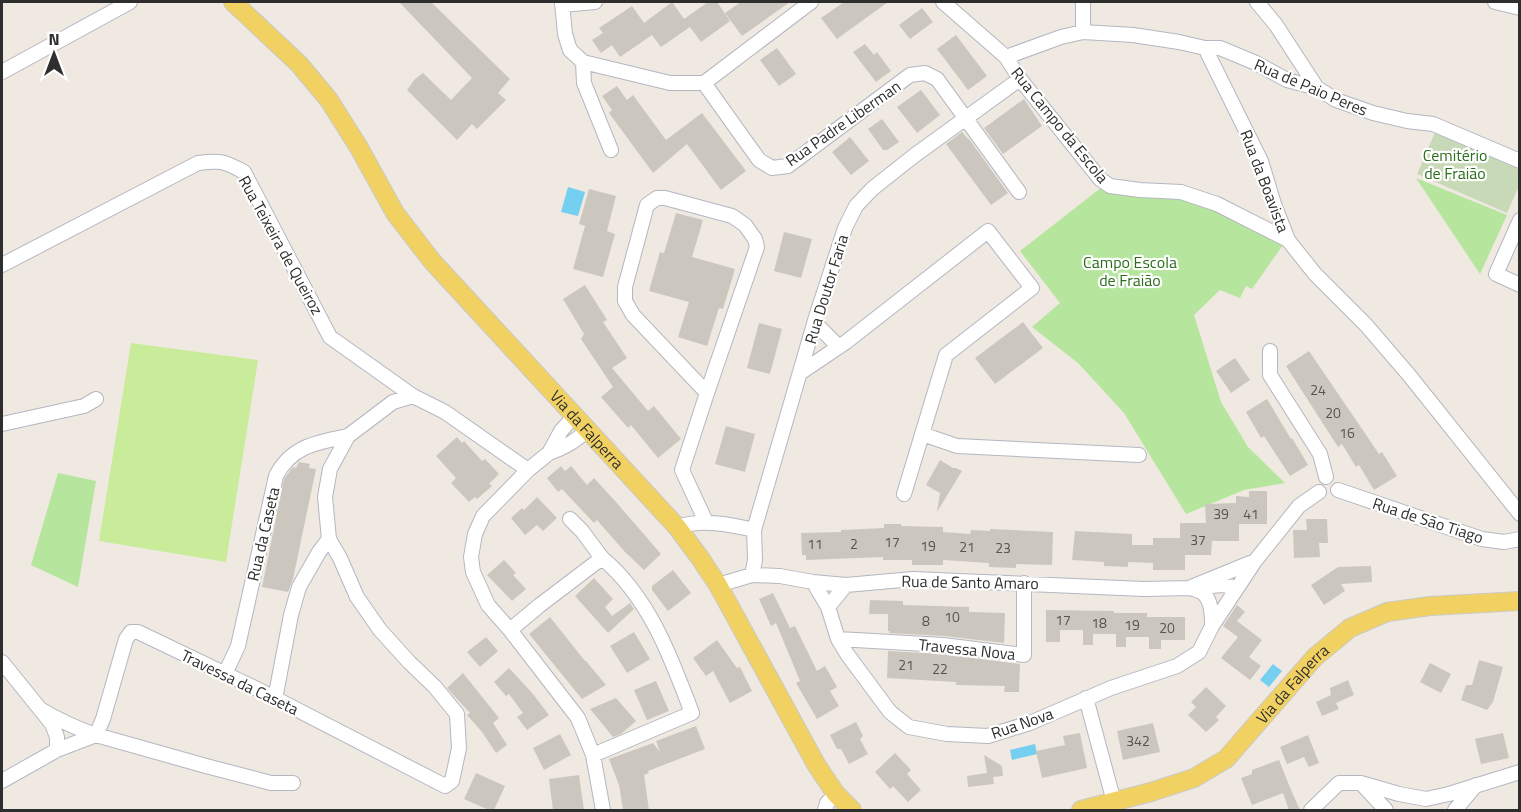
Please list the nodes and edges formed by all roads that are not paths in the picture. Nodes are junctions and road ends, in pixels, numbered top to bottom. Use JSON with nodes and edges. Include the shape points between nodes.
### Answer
{"nodes":[{"id":1,"x":130,"y":2,"type":"edge"},
{"id":2,"x":233,"y":2,"type":"edge"},
{"id":3,"x":251,"y":2,"type":"edge"},
{"id":4,"x":595,"y":2,"type":"edge"},
{"id":5,"x":943,"y":2,"type":"edge"},
{"id":6,"x":1083,"y":2,"type":"edge"},
{"id":7,"x":1257,"y":2,"type":"edge"},
{"id":8,"x":1496,"y":2,"type":"edge"},
{"id":9,"x":562,"y":3,"type":"edge"},
{"id":10,"x":806,"y":3,"type":"edge"},
{"id":11,"x":1520,"y":8,"type":"edge"},
{"id":12,"x":1083,"y":32,"type":"junction"},
{"id":13,"x":1204,"y":48,"type":"junction"},
{"id":14,"x":1006,"y":57,"type":"junction"},
{"id":15,"x":583,"y":62,"type":"junction"},
{"id":16,"x":298,"y":64,"type":"junction"},
{"id":17,"x":2,"y":72,"type":"edge"},
{"id":18,"x":1020,"y":79,"type":"junction"},
{"id":19,"x":704,"y":83,"type":"junction"},
{"id":20,"x":1317,"y":88,"type":"junction"},
{"id":21,"x":966,"y":117,"type":"junction"},
{"id":22,"x":611,"y":150,"type":"dead end"},
{"id":23,"x":1520,"y":161,"type":"edge"},
{"id":24,"x":1019,"y":192,"type":"dead end"},
{"id":25,"x":1520,"y":220,"type":"edge"},
{"id":26,"x":1288,"y":240,"type":"junction"},
{"id":27,"x":2,"y":265,"type":"edge"},
{"id":28,"x":1520,"y":285,"type":"edge"},
{"id":29,"x":815,"y":323,"type":"junction"},
{"id":30,"x":839,"y":347,"type":"junction"},
{"id":31,"x":1270,"y":351,"type":"dead end"},
{"id":32,"x":801,"y":373,"type":"junction"},
{"id":33,"x":707,"y":393,"type":"junction"},
{"id":34,"x":413,"y":396,"type":"junction"},
{"id":35,"x":96,"y":399,"type":"dead end"},
{"id":36,"x":575,"y":415,"type":"junction"},
{"id":37,"x":2,"y":424,"type":"edge"},
{"id":38,"x":588,"y":430,"type":"junction"},
{"id":39,"x":922,"y":434,"type":"junction"},
{"id":40,"x":348,"y":435,"type":"junction"},
{"id":41,"x":549,"y":453,"type":"junction"},
{"id":42,"x":1139,"y":455,"type":"dead end"},
{"id":43,"x":528,"y":470,"type":"junction"},
{"id":44,"x":1326,"y":477,"type":"junction"},
{"id":45,"x":1338,"y":490,"type":"junction"},
{"id":46,"x":1319,"y":492,"type":"junction"},
{"id":47,"x":904,"y":494,"type":"dead end"},
{"id":48,"x":1520,"y":514,"type":"edge"},
{"id":49,"x":570,"y":519,"type":"dead end"},
{"id":50,"x":706,"y":522,"type":"junction"},
{"id":51,"x":677,"y":527,"type":"junction"},
{"id":52,"x":754,"y":530,"type":"junction"},
{"id":53,"x":329,"y":539,"type":"junction"},
{"id":54,"x":1520,"y":539,"type":"edge"},
{"id":55,"x":602,"y":558,"type":"junction"},
{"id":56,"x":1255,"y":561,"type":"junction"},
{"id":57,"x":752,"y":575,"type":"junction"},
{"id":58,"x":813,"y":582,"type":"junction"},
{"id":59,"x":1024,"y":583,"type":"junction"},
{"id":60,"x":718,"y":585,"type":"junction"},
{"id":61,"x":846,"y":585,"type":"junction"},
{"id":62,"x":1189,"y":588,"type":"junction"},
{"id":63,"x":1236,"y":588,"type":"junction"},
{"id":64,"x":1520,"y":601,"type":"edge"},
{"id":65,"x":828,"y":608,"type":"junction"},
{"id":66,"x":1212,"y":626,"type":"junction"},
{"id":67,"x":510,"y":630,"type":"junction"},
{"id":68,"x":838,"y":639,"type":"junction"},
{"id":69,"x":2,"y":662,"type":"edge"},
{"id":70,"x":225,"y":674,"type":"junction"},
{"id":71,"x":1086,"y":698,"type":"junction"},
{"id":72,"x":275,"y":699,"type":"junction"},
{"id":73,"x":40,"y":709,"type":"junction"},
{"id":74,"x":96,"y":735,"type":"junction"},
{"id":75,"x":57,"y":750,"type":"junction"},
{"id":76,"x":593,"y":755,"type":"junction"},
{"id":77,"x":1520,"y":772,"type":"edge"},
{"id":78,"x":2,"y":782,"type":"edge"},
{"id":79,"x":292,"y":783,"type":"dead end"},
{"id":80,"x":1361,"y":783,"type":"junction"},
{"id":81,"x":1476,"y":786,"type":"junction"},
{"id":82,"x":836,"y":794,"type":"junction"},
{"id":83,"x":1114,"y":802,"type":"junction"},
{"id":84,"x":603,"y":810,"type":"edge"},
{"id":85,"x":825,"y":810,"type":"edge"},
{"id":86,"x":852,"y":810,"type":"edge"},
{"id":87,"x":1081,"y":810,"type":"edge"},
{"id":88,"x":1311,"y":810,"type":"edge"},
{"id":89,"x":1386,"y":810,"type":"edge"},
{"id":90,"x":1455,"y":810,"type":"edge"}],
"edges":[{"from":1,"to":17,"type":"street"},
{"from":2,"to":16,"type":"main road","name":"Via da Falperra"},
{"from":3,"to":16,"type":"main road","name":"Via da Falperra","via":[[283,37]]},
{"from":4,"to":9,"type":"street"},
{"from":5,"to":14,"type":"street","name":"Rua Campo da Escola"},
{"from":6,"to":12,"type":"street"},
{"from":7,"to":20,"type":"street"},
{"from":8,"to":11,"type":"street"},
{"from":9,"to":15,"type":"street","via":[[570,50]]},
{"from":10,"to":19,"type":"street"},
{"from":12,"to":13,"type":"street","via":[[1133,35]]},
{"from":12,"to":14,"type":"street"},
{"from":13,"to":20,"type":"street","name":"Rua de Paio Peres","via":[[1220,48],[1287,80]]},
{"from":13,"to":26,"type":"street","name":"Rua da Boavista","via":[[1261,161]]},
{"from":14,"to":18,"type":"street","name":"Rua Campo da Escola"},
{"from":15,"to":19,"type":"street","via":[[670,83]]},
{"from":15,"to":22,"type":"street","via":[[584,83]]},
{"from":16,"to":36,"type":"main road","name":"Via da Falperra","via":[[329,100],[394,213],[432,261]]},
{"from":18,"to":21,"type":"street","name":"Rua Doutor Faria"},
{"from":18,"to":26,"type":"street","name":"Rua Campo da Escola","via":[[1100,179],[1110,186],[1181,192],[1217,204]]},
{"from":19,"to":21,"type":"street","name":"Rua Padre Liberman","via":[[759,160],[772,168],[788,166],[910,75],[925,73],[938,79]]},
{"from":20,"to":23,"type":"street","name":"Rua de Paio Peres","via":[[1336,100],[1373,113],[1434,124]]},
{"from":21,"to":24,"type":"street","name":"Rua Padre Liberman"},
{"from":21,"to":29,"type":"street","name":"Rua Doutor Faria","via":[[872,189],[856,206],[845,228]]},
{"from":25,"to":28,"type":"street","via":[[1496,274]]},
{"from":26,"to":48,"type":"street","name":"Rua da Boavista","via":[[1402,366]]},
{"from":27,"to":34,"type":"street","name":"Rua Teixeira de Queiroz","via":[[198,163],[230,164],[244,172],[330,337]]},
{"from":29,"to":30,"type":"street"},
{"from":29,"to":32,"type":"street","name":"Rua Doutor Faria"},
{"from":30,"to":32,"type":"street"},
{"from":30,"to":39,"type":"street","via":[[988,231],[1032,288],[946,355]]},
{"from":31,"to":44,"type":"street","via":[[1270,375],[1320,454]]},
{"from":32,"to":52,"type":"street","name":"Rua Doutor Faria"},
{"from":33,"to":33,"type":"street","via":[[757,247],[755,239],[732,216],[657,198],[647,205],[625,287],[625,301],[633,315]]},
{"from":33,"to":50,"type":"street","via":[[682,470]]},
{"from":34,"to":40,"type":"street","via":[[393,402]]},
{"from":34,"to":43,"type":"street","name":"Rua Teixeira de Queiroz","via":[[445,412]]},
{"from":35,"to":37,"type":"street","via":[[84,406]]},
{"from":36,"to":38,"type":"main road","name":"Via da Falperra"},
{"from":36,"to":41,"type":"street"},
{"from":38,"to":41,"type":"street","via":[[564,448]]},
{"from":38,"to":51,"type":"main road","name":"Via da Falperra"},
{"from":39,"to":42,"type":"street","via":[[957,446]]},
{"from":39,"to":47,"type":"street"},
{"from":40,"to":53,"type":"street","via":[[330,469],[325,498]]},
{"from":40,"to":70,"type":"street","name":"Rua da Caseta","via":[[305,447],[280,468],[238,646]]},
{"from":41,"to":43,"type":"street"},
{"from":43,"to":67,"type":"street","via":[[483,516],[471,557],[473,572],[488,605]]},
{"from":44,"to":45,"type":"street","via":[[1336,481]]},
{"from":44,"to":46,"type":"street","via":[[1318,484]]},
{"from":45,"to":46,"type":"street","via":[[1327,497]]},
{"from":45,"to":54,"type":"street","name":"Rua de São Tiago","via":[[1482,539]]},
{"from":46,"to":56,"type":"street","via":[[1299,506]]},
{"from":49,"to":55,"type":"street"},
{"from":50,"to":51,"type":"street"},
{"from":50,"to":52,"type":"street"},
{"from":51,"to":60,"type":"main road","name":"Via da Falperra"},
{"from":52,"to":57,"type":"street","name":"Rua Doutor Faria"},
{"from":53,"to":72,"type":"street","via":[[299,587]]},
{"from":53,"to":72,"type":"street","name":"Travessa da Caseta","via":[[357,597],[380,630],[457,714],[459,748],[452,781],[445,786]]},
{"from":55,"to":67,"type":"street"},
{"from":55,"to":76,"type":"street","via":[[616,569],[648,613],[692,713]]},
{"from":56,"to":62,"type":"street"},
{"from":56,"to":63,"type":"street","name":"Rua Nova"},
{"from":57,"to":58,"type":"street","name":"Rua de Santo Amaro"},
{"from":57,"to":60,"type":"street","name":"Rua de Santo Amaro"},
{"from":58,"to":61,"type":"street","name":"Rua de Santo Amaro"},
{"from":58,"to":65,"type":"street","name":"Rua Nova"},
{"from":59,"to":61,"type":"street","name":"Rua de Santo Amaro","via":[[913,579]]},
{"from":59,"to":62,"type":"street","name":"Rua de Santo Amaro"},
{"from":59,"to":68,"type":"street","name":"Travessa Nova","via":[[1024,655]]},
{"from":60,"to":82,"type":"main road","name":"Via da Falperra"},
{"from":61,"to":65,"type":"street"},
{"from":62,"to":63,"type":"street","name":"Rua de Santo Amaro"},
{"from":62,"to":66,"type":"street","via":[[1203,594],[1209,602]]},
{"from":63,"to":66,"type":"street","name":"Rua Nova"},
{"from":64,"to":83,"type":"main road","name":"Via da Falperra","via":[[1387,612],[1350,628],[1315,657],[1226,759],[1194,778]]},
{"from":65,"to":68,"type":"street","name":"Rua Nova"},
{"from":66,"to":71,"type":"street","name":"Rua Nova","via":[[1199,652],[1177,666]]},
{"from":67,"to":76,"type":"street","via":[[578,718]]},
{"from":68,"to":71,"type":"street","name":"Rua Nova","via":[[890,712],[909,727],[988,736],[1030,723]]},
{"from":69,"to":73,"type":"street"},
{"from":70,"to":72,"type":"street","name":"Travessa da Caseta"},
{"from":70,"to":74,"type":"street","name":"Travessa da Caseta","via":[[131,632]]},
{"from":71,"to":83,"type":"street"},
{"from":73,"to":74,"type":"street"},
{"from":73,"to":75,"type":"street","via":[[52,724]]},
{"from":74,"to":75,"type":"street"},
{"from":74,"to":79,"type":"street","via":[[271,783]]},
{"from":75,"to":78,"type":"street"},
{"from":76,"to":84,"type":"street"},
{"from":77,"to":81,"type":"street"},
{"from":80,"to":81,"type":"street","via":[[1426,799]]},
{"from":80,"to":88,"type":"street","via":[[1339,783]]},
{"from":80,"to":89,"type":"street"},
{"from":81,"to":90,"type":"street"},
{"from":82,"to":85,"type":"street"},
{"from":82,"to":86,"type":"main road","name":"Via da Falperra"},
{"from":83,"to":87,"type":"main road","name":"Via da Falperra"}]}
